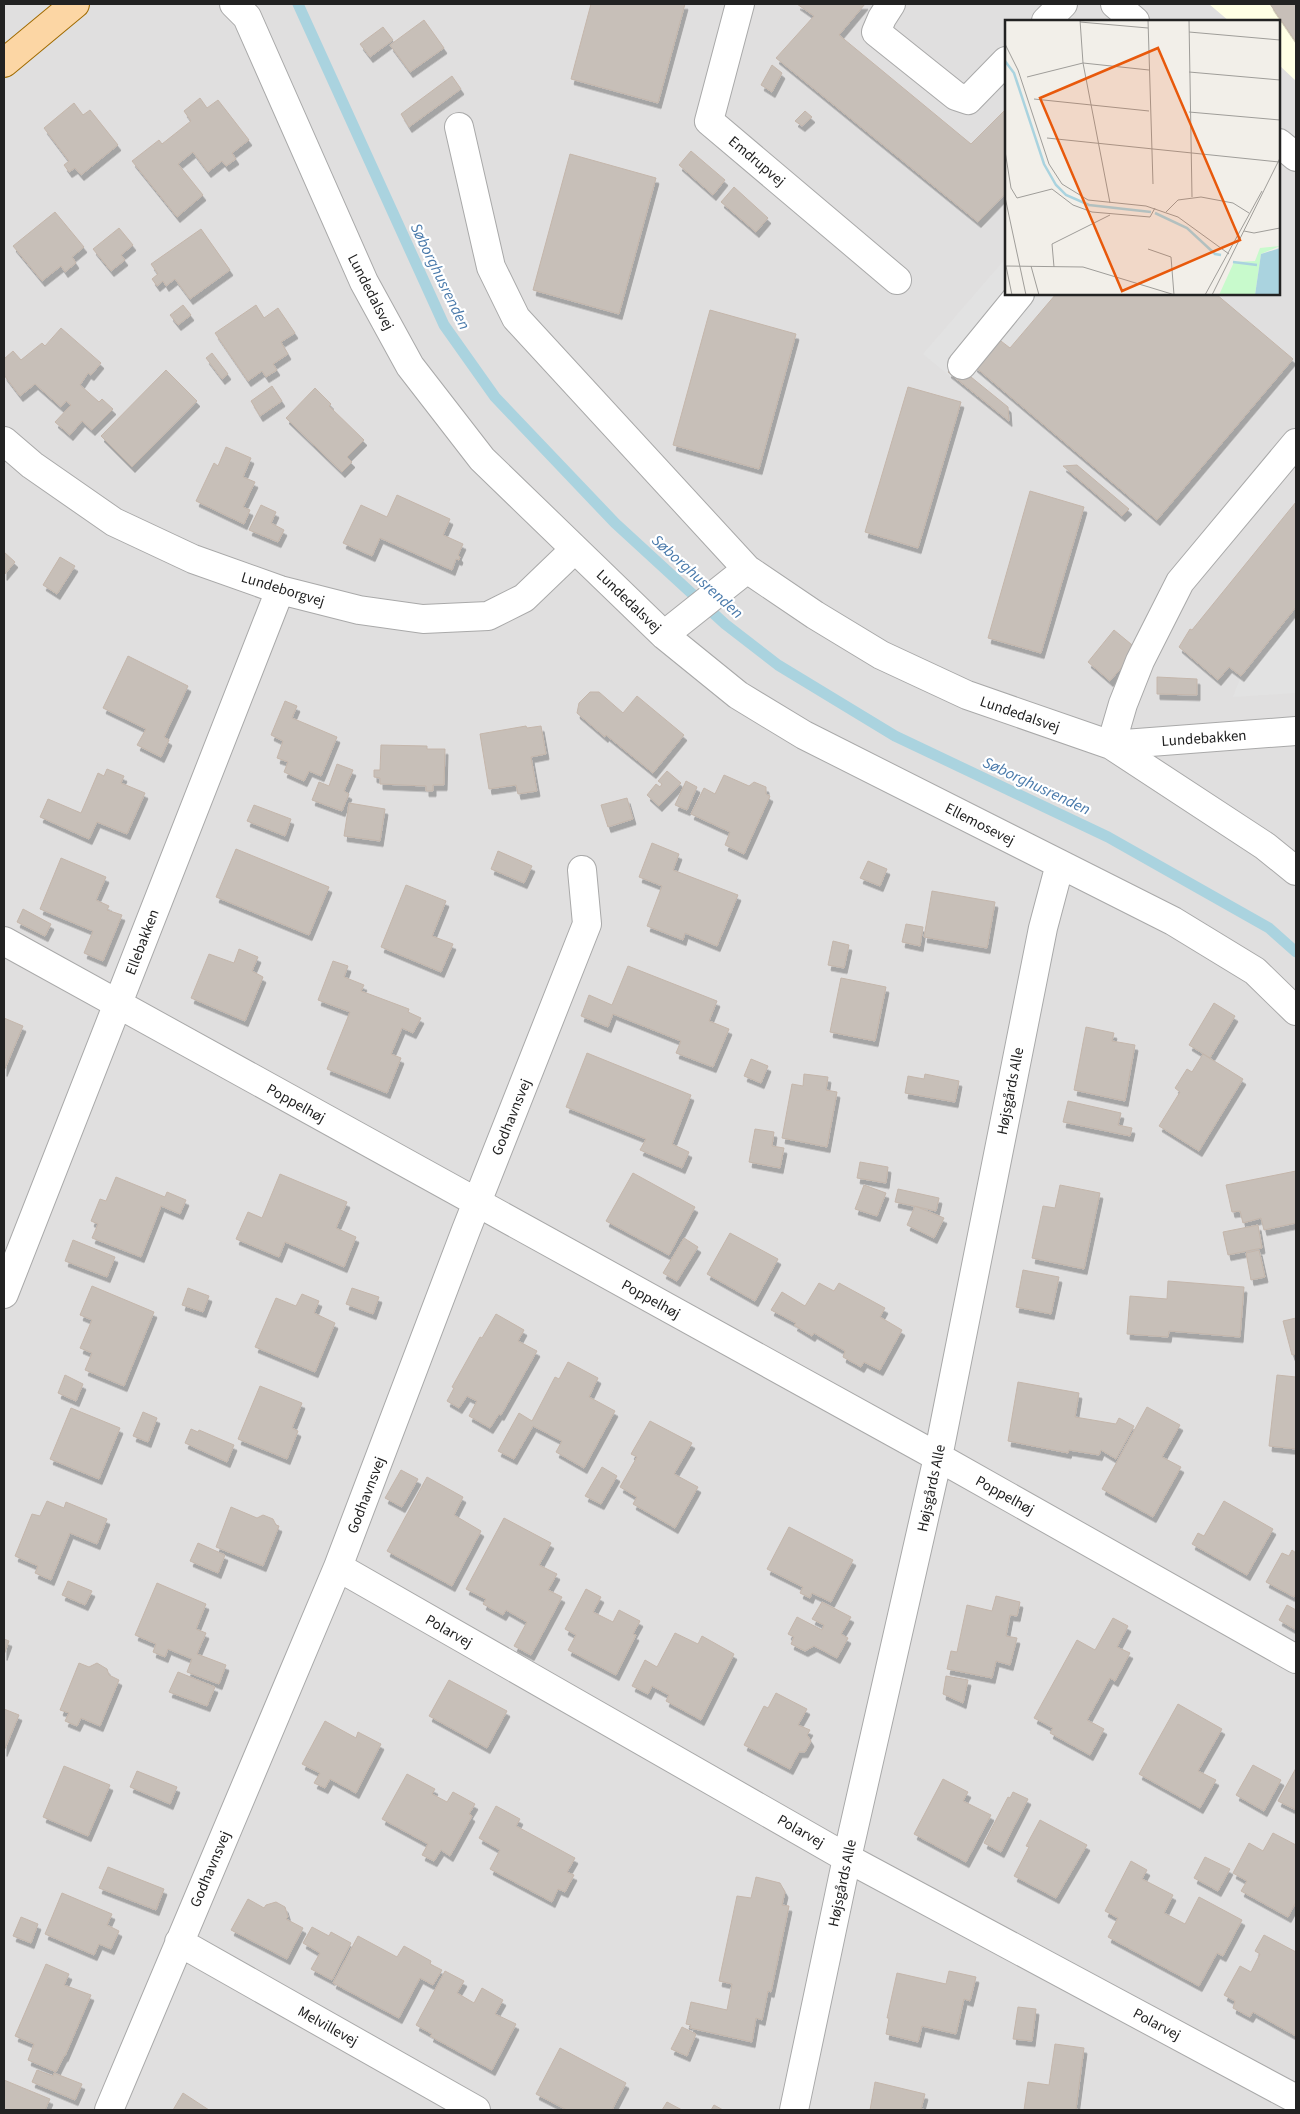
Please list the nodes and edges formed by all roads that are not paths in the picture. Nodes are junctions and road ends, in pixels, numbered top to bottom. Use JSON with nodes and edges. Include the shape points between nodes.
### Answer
{"nodes":[{"id":1,"x":75,"y":4,"type":"edge"},
{"id":2,"x":234,"y":4,"type":"edge"},
{"id":3,"x":740,"y":4,"type":"edge"},
{"id":4,"x":891,"y":4,"type":"edge"},
{"id":5,"x":1063,"y":4,"type":"edge"},
{"id":6,"x":1115,"y":4,"type":"edge"},
{"id":7,"x":1047,"y":20,"type":"edge"},
{"id":8,"x":1134,"y":20,"type":"edge"},
{"id":9,"x":4,"y":63,"type":"edge"},
{"id":10,"x":1005,"y":63,"type":"edge"},
{"id":11,"x":459,"y":127,"type":"dead end"},
{"id":12,"x":1280,"y":144,"type":"edge"},
{"id":13,"x":1296,"y":157,"type":"edge"},
{"id":14,"x":897,"y":280,"type":"dead end"},
{"id":15,"x":1019,"y":295,"type":"edge"},
{"id":16,"x":962,"y":365,"type":"dead end"},
{"id":17,"x":4,"y":441,"type":"edge"},
{"id":18,"x":1296,"y":442,"type":"edge"},
{"id":19,"x":575,"y":549,"type":"junction"},
{"id":20,"x":747,"y":569,"type":"junction"},
{"id":21,"x":280,"y":590,"type":"junction"},
{"id":22,"x":664,"y":635,"type":"junction"},
{"id":23,"x":1296,"y":731,"type":"edge"},
{"id":24,"x":1111,"y":745,"type":"junction"},
{"id":25,"x":1060,"y":864,"type":"junction"},
{"id":26,"x":582,"y":870,"type":"dead end"},
{"id":27,"x":1296,"y":871,"type":"edge"},
{"id":28,"x":4,"y":941,"type":"edge"},
{"id":29,"x":118,"y":1003,"type":"junction"},
{"id":30,"x":1296,"y":1011,"type":"edge"},
{"id":31,"x":477,"y":1204,"type":"junction"},
{"id":32,"x":4,"y":1294,"type":"edge"},
{"id":33,"x":938,"y":1457,"type":"junction"},
{"id":34,"x":338,"y":1568,"type":"junction"},
{"id":35,"x":1296,"y":1659,"type":"edge"},
{"id":36,"x":847,"y":1858,"type":"junction"},
{"id":37,"x":179,"y":1942,"type":"junction"},
{"id":38,"x":1296,"y":2099,"type":"edge"},
{"id":39,"x":109,"y":2110,"type":"edge"},
{"id":40,"x":476,"y":2110,"type":"edge"},
{"id":41,"x":794,"y":2110,"type":"edge"}],
"edges":[{"from":1,"to":9,"type":"main road"},
{"from":2,"to":19,"type":"street","name":"Lundedalsvej","via":[[247,17],[364,282],[410,366],[482,459]]},
{"from":3,"to":14,"type":"street","name":"Emdrupvej","via":[[709,121]]},
{"from":4,"to":10,"type":"street","via":[[876,32],[956,96],[968,100]]},
{"from":5,"to":7,"type":"street"},
{"from":6,"to":8,"type":"street"},
{"from":11,"to":20,"type":"street","via":[[491,267],[516,318]]},
{"from":12,"to":13,"type":"street"},
{"from":15,"to":16,"type":"street"},
{"from":17,"to":21,"type":"street","name":"Lundeborgvej","via":[[32,465],[114,522],[192,559]]},
{"from":18,"to":24,"type":"street","via":[[1180,582],[1140,660]]},
{"from":19,"to":21,"type":"street","name":"Lundeborgvej","via":[[524,598],[488,616],[423,619],[359,610]]},
{"from":19,"to":22,"type":"street","name":"Lundedalsvej"},
{"from":20,"to":22,"type":"street","name":"Lundedalsvej"},
{"from":20,"to":24,"type":"street","name":"Lundedalsvej","via":[[815,616],[881,655],[967,695]]},
{"from":21,"to":29,"type":"street","name":"Ellebakken"},
{"from":22,"to":25,"type":"street","name":"Ellemosevej","via":[[738,695],[804,735]]},
{"from":23,"to":24,"type":"street","name":"Lundebakken"},
{"from":24,"to":27,"type":"street","name":"Lundedalsvej","via":[[1265,846]]},
{"from":25,"to":30,"type":"street","name":"Ellemosevej","via":[[1173,921],[1246,966]]},
{"from":25,"to":33,"type":"street","name":"Højsgårds Alle","via":[[1043,928]]},
{"from":26,"to":31,"type":"street","name":"Godhavnsvej","via":[[587,924]]},
{"from":28,"to":29,"type":"street","name":"Poppelhøj"},
{"from":29,"to":31,"type":"street","name":"Poppelhøj"},
{"from":29,"to":32,"type":"street","name":"Ellebakken"},
{"from":31,"to":33,"type":"street","name":"Poppelhøj"},
{"from":31,"to":34,"type":"street","name":"Godhavnsvej"},
{"from":33,"to":35,"type":"street","name":"Poppelhøj"},
{"from":33,"to":36,"type":"street","name":"Højsgårds Alle"},
{"from":34,"to":36,"type":"street","name":"Polarvej"},
{"from":34,"to":37,"type":"street","name":"Godhavnsvej"},
{"from":36,"to":38,"type":"street","name":"Polarvej"},
{"from":36,"to":41,"type":"street","name":"Højsgårds Alle"},
{"from":37,"to":39,"type":"street","name":"Godhavnsvej"},
{"from":37,"to":40,"type":"street","name":"Melvillevej"}]}
